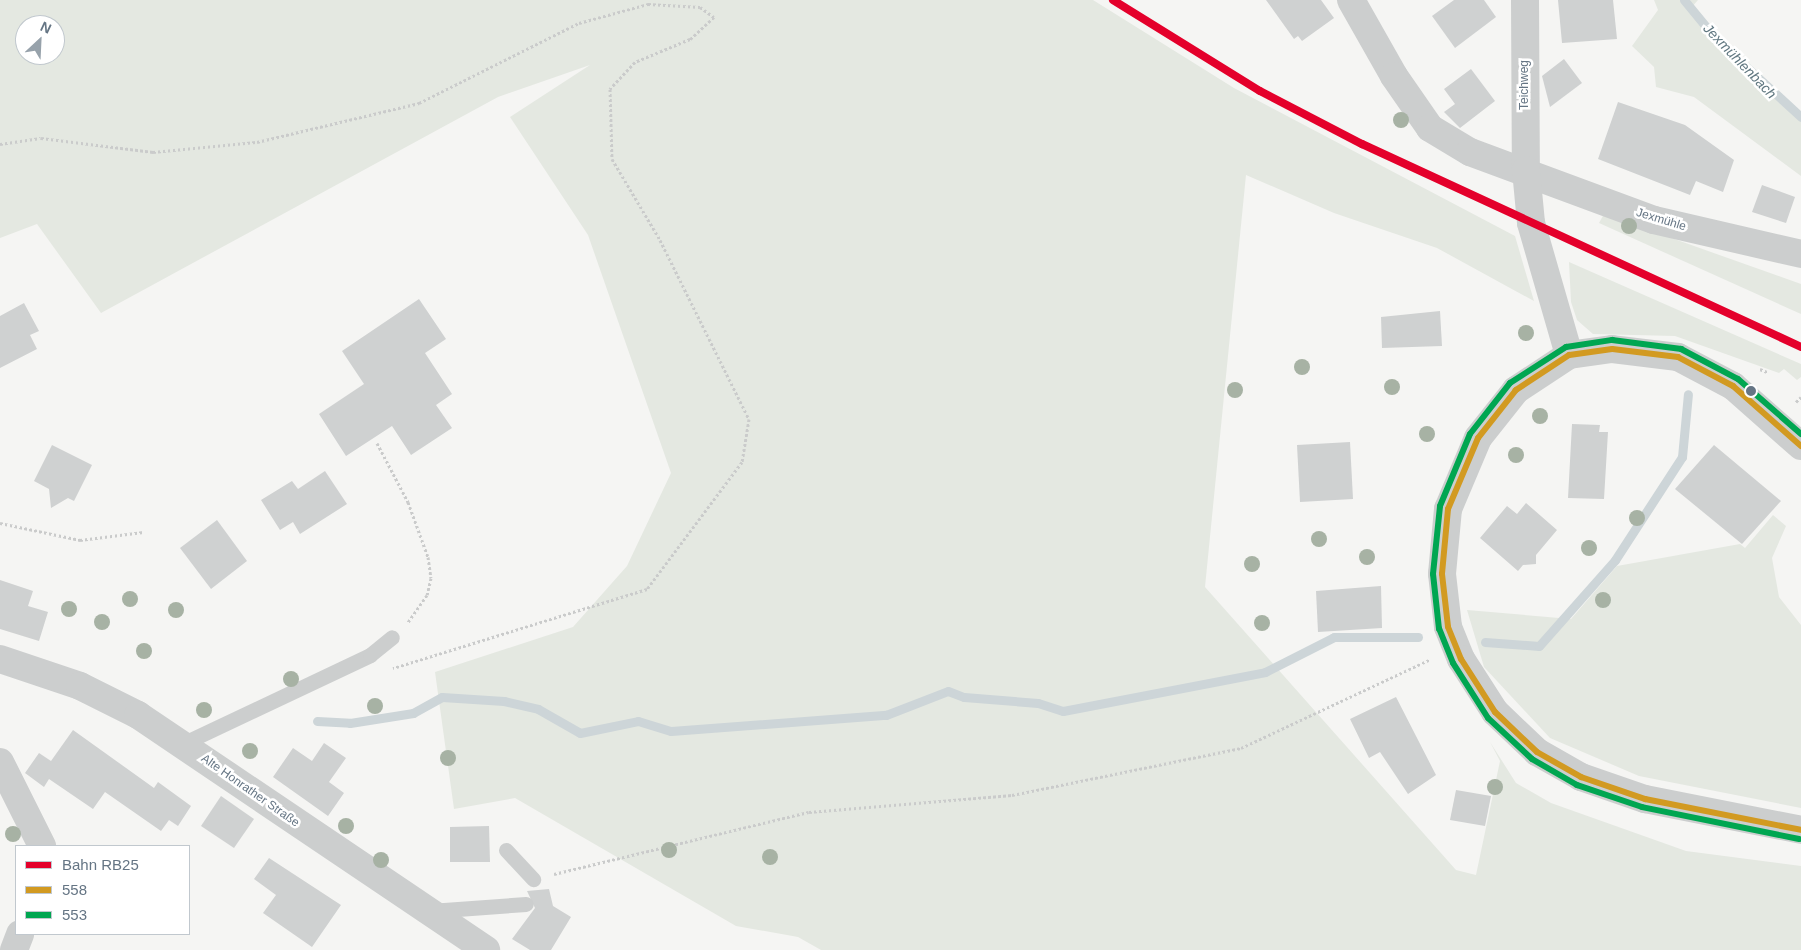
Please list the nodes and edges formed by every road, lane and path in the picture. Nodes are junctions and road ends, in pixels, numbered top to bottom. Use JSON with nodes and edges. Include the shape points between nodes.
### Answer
{"nodes":[{"id":1,"x":1351,"y":0,"type":"edge"},
{"id":2,"x":1525,"y":0,"type":"edge"},
{"id":3,"x":0,"y":144,"type":"edge"},
{"id":4,"x":1526,"y":170,"type":"junction"},
{"id":5,"x":1801,"y":254,"type":"edge"},
{"id":6,"x":1569,"y":355,"type":"junction"},
{"id":7,"x":1752,"y":366,"type":"dead end"},
{"id":8,"x":1767,"y":372,"type":"dead end"},
{"id":9,"x":377,"y":443,"type":"dead end"},
{"id":10,"x":1801,"y":446,"type":"edge"},
{"id":11,"x":0,"y":523,"type":"edge"},
{"id":12,"x":143,"y":532,"type":"dead end"},
{"id":13,"x":1448,"y":627,"type":"junction"},
{"id":14,"x":392,"y":637,"type":"joint"},
{"id":15,"x":0,"y":659,"type":"edge"},
{"id":16,"x":386,"y":670,"type":"dead end"},
{"id":17,"x":182,"y":744,"type":"junction"},
{"id":18,"x":0,"y":762,"type":"edge"},
{"id":19,"x":1801,"y":830,"type":"edge"},
{"id":20,"x":42,"y":845,"type":"edge"},
{"id":21,"x":506,"y":850,"type":"dead end"},
{"id":22,"x":533,"y":879,"type":"joint"},
{"id":23,"x":526,"y":904,"type":"dead end"},
{"id":24,"x":430,"y":911,"type":"junction"},
{"id":25,"x":20,"y":935,"type":"edge"},
{"id":26,"x":14,"y":950,"type":"edge"},
{"id":27,"x":486,"y":950,"type":"edge"}],
"edges":[{"from":1,"to":4,"type":"street","name":"Jexmühle","via":[[1394,76],[1430,128],[1497,165]]},
{"from":2,"to":4,"type":"street","name":"Teichweg"},
{"from":3,"to":16,"type":"path","via":[[41,138],[153,152],[256,142],[419,103],[579,23],[648,4],[700,7],[714,17],[690,39],[635,62],[610,89],[612,159],[660,240],[749,419],[742,462],[647,589]]},
{"from":4,"to":5,"type":"street","name":"Jexmühle","via":[[1654,220]]},
{"from":4,"to":6,"type":"street","via":[[1531,223]]},
{"from":6,"to":10,"type":"street","via":[[1612,349],[1678,357],[1733,386]]},
{"from":6,"to":13,"type":"street","via":[[1503,403],[1478,438],[1460,475],[1444,531],[1442,574]]},
{"from":7,"to":8,"type":"path"},
{"from":9,"to":14,"type":"path","via":[[408,502],[431,578],[415,615]]},
{"from":11,"to":12,"type":"path","via":[[80,540]]},
{"from":13,"to":19,"type":"street","via":[[1461,659],[1494,712],[1537,752],[1597,783],[1662,802]]},
{"from":13,"to":22,"type":"path","via":[[1427,665],[1334,702],[1241,748],[1012,795],[809,812]]},
{"from":14,"to":17,"type":"lane","via":[[370,655]]},
{"from":15,"to":17,"type":"street","name":"Alte Honrather Straße","via":[[80,686]]},
{"from":17,"to":24,"type":"street","name":"Alte Honrather Straße","via":[[378,882]]},
{"from":18,"to":20,"type":"street"},
{"from":21,"to":22,"type":"lane"},
{"from":23,"to":24,"type":"lane"},
{"from":24,"to":27,"type":"street","name":"Alte Honrather Straße"},
{"from":25,"to":26,"type":"street"}]}
